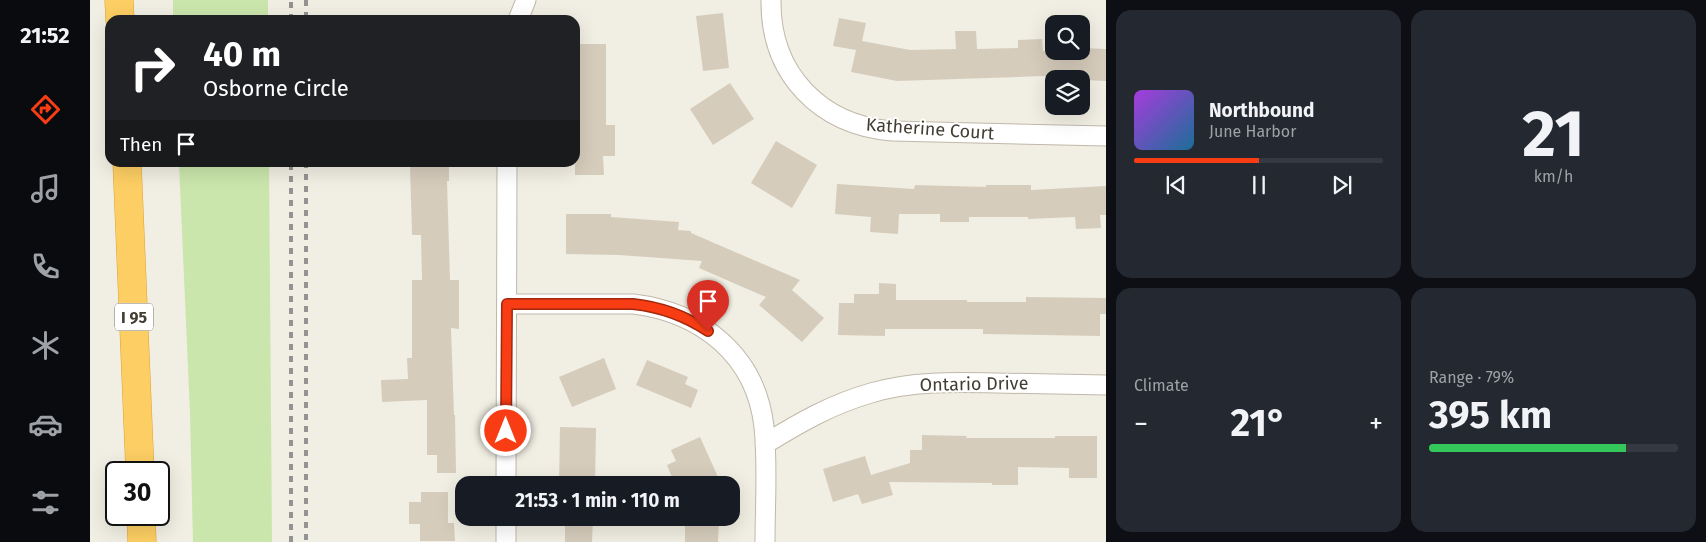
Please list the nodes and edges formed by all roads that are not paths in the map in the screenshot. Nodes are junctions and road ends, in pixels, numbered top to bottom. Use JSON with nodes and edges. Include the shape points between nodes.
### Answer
{"nodes":[{"id":1,"x":526,"y":0,"type":"edge"},
{"id":2,"x":771,"y":0,"type":"edge"},
{"id":3,"x":520,"y":15,"type":"edge"},
{"id":4,"x":1106,"y":136,"type":"edge"},
{"id":5,"x":127,"y":167,"type":"edge"},
{"id":6,"x":507,"y":167,"type":"edge"},
{"id":7,"x":507,"y":304,"type":"junction"},
{"id":8,"x":1106,"y":385,"type":"edge"},
{"id":9,"x":765,"y":444,"type":"junction"},
{"id":10,"x":140,"y":461,"type":"edge"},
{"id":11,"x":506,"y":476,"type":"edge"},
{"id":12,"x":141,"y":526,"type":"edge"},
{"id":13,"x":506,"y":526,"type":"edge"},
{"id":14,"x":142,"y":542,"type":"edge"},
{"id":15,"x":506,"y":542,"type":"edge"},
{"id":16,"x":765,"y":542,"type":"edge"}],
"edges":[{"from":1,"to":3,"type":"street"},
{"from":2,"to":4,"type":"street","name":"Katherine Court","via":[[776,43],[789,72],[808,96],[846,121],[892,131]]},
{"from":5,"to":10,"type":"highway","number":"I 95"},
{"from":6,"to":7,"type":"street"},
{"from":7,"to":9,"type":"street","via":[[633,304],[665,309],[695,322],[721,341],[742,366],[762,411]]},
{"from":7,"to":11,"type":"street"},
{"from":8,"to":9,"type":"street","name":"Ontario Drive","via":[[915,384],[872,392],[832,406]]},
{"from":9,"to":16,"type":"street"},
{"from":12,"to":14,"type":"highway"},
{"from":13,"to":15,"type":"street"}]}
